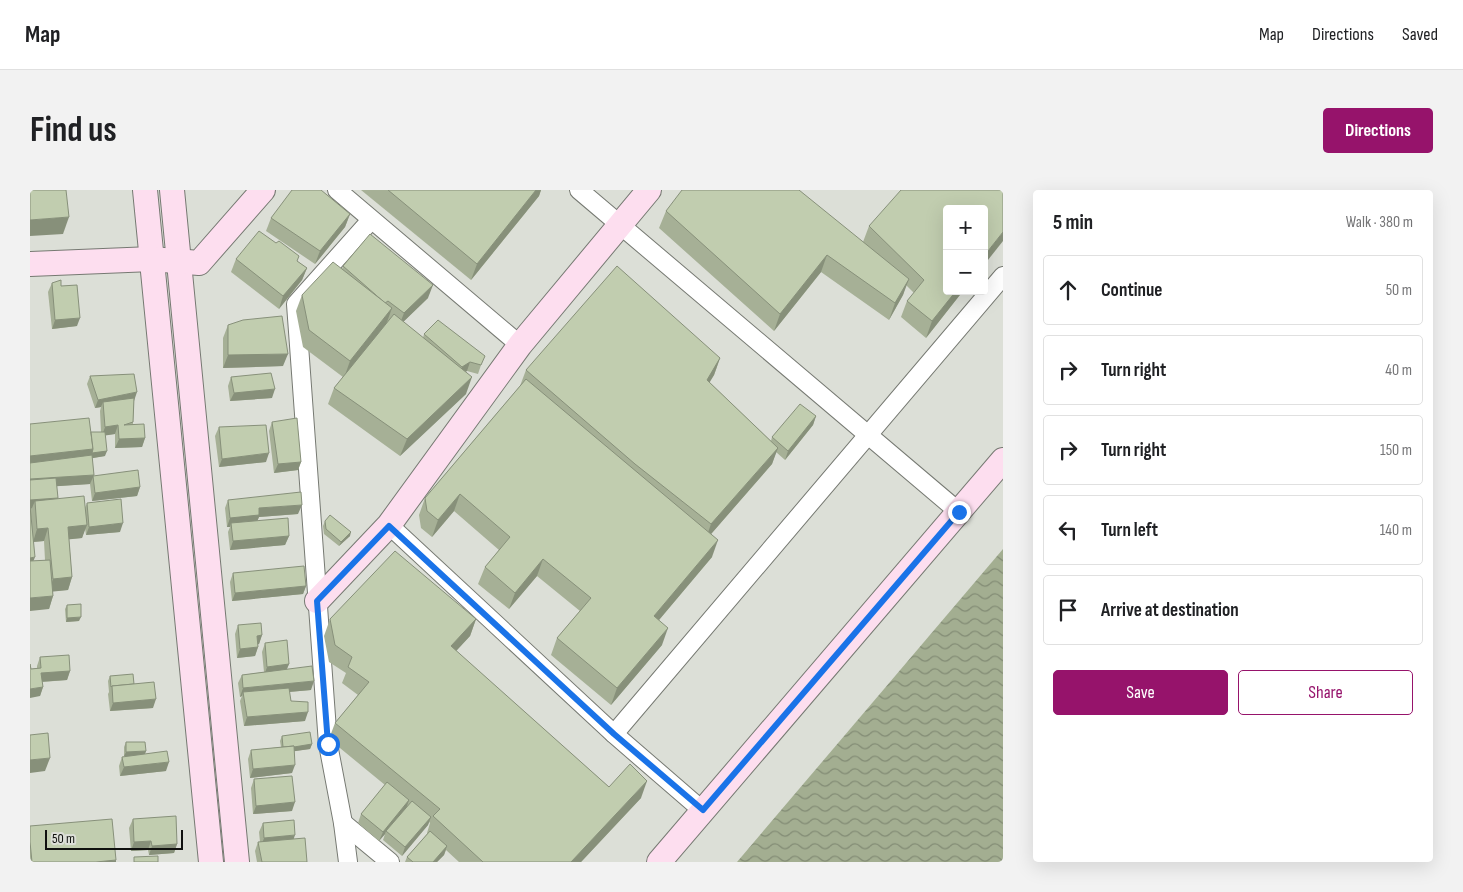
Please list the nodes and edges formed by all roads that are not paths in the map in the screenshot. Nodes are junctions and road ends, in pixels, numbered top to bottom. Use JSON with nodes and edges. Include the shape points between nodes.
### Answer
{"nodes":[{"id":1,"x":145,"y":190,"type":"edge"},
{"id":2,"x":172,"y":190,"type":"edge"},
{"id":3,"x":263,"y":190,"type":"edge"},
{"id":4,"x":337,"y":190,"type":"edge"},
{"id":5,"x":579,"y":190,"type":"edge"},
{"id":6,"x":648,"y":190,"type":"edge"},
{"id":7,"x":371,"y":220,"type":"junction"},
{"id":8,"x":619,"y":225,"type":"junction"},
{"id":9,"x":152,"y":259,"type":"junction"},
{"id":10,"x":179,"y":263,"type":"junction"},
{"id":11,"x":30,"y":264,"type":"edge"},
{"id":12,"x":1003,"y":276,"type":"edge"},
{"id":13,"x":520,"y":345,"type":"junction"},
{"id":14,"x":869,"y":436,"type":"junction"},
{"id":15,"x":1003,"y":460,"type":"edge"},
{"id":16,"x":959,"y":512,"type":"junction"},
{"id":17,"x":389,"y":526,"type":"junction"},
{"id":18,"x":317,"y":601,"type":"junction"},
{"id":19,"x":614,"y":734,"type":"junction"},
{"id":20,"x":703,"y":810,"type":"junction"},
{"id":21,"x":344,"y":823,"type":"junction"},
{"id":22,"x":211,"y":862,"type":"edge"},
{"id":23,"x":237,"y":862,"type":"edge"},
{"id":24,"x":348,"y":862,"type":"edge"},
{"id":25,"x":390,"y":862,"type":"edge"},
{"id":26,"x":659,"y":862,"type":"edge"}],
"edges":[{"from":1,"to":9,"type":"street"},
{"from":2,"to":10,"type":"street"},
{"from":3,"to":10,"type":"street","via":[[199,264]]},
{"from":4,"to":7,"type":"street"},
{"from":5,"to":8,"type":"street"},
{"from":6,"to":8,"type":"street"},
{"from":7,"to":13,"type":"street"},
{"from":7,"to":18,"type":"street","via":[[296,304]]},
{"from":8,"to":13,"type":"street"},
{"from":8,"to":14,"type":"street"},
{"from":9,"to":10,"type":"street"},
{"from":9,"to":11,"type":"street"},
{"from":9,"to":22,"type":"street"},
{"from":10,"to":23,"type":"street"},
{"from":12,"to":14,"type":"street"},
{"from":13,"to":17,"type":"street"},
{"from":14,"to":16,"type":"street"},
{"from":14,"to":19,"type":"street"},
{"from":15,"to":16,"type":"street"},
{"from":16,"to":20,"type":"street"},
{"from":17,"to":18,"type":"street"},
{"from":17,"to":19,"type":"street"},
{"from":18,"to":21,"type":"street","via":[[328,744]]},
{"from":19,"to":20,"type":"street"},
{"from":20,"to":26,"type":"street"},
{"from":21,"to":24,"type":"street"},
{"from":21,"to":25,"type":"street"}]}
